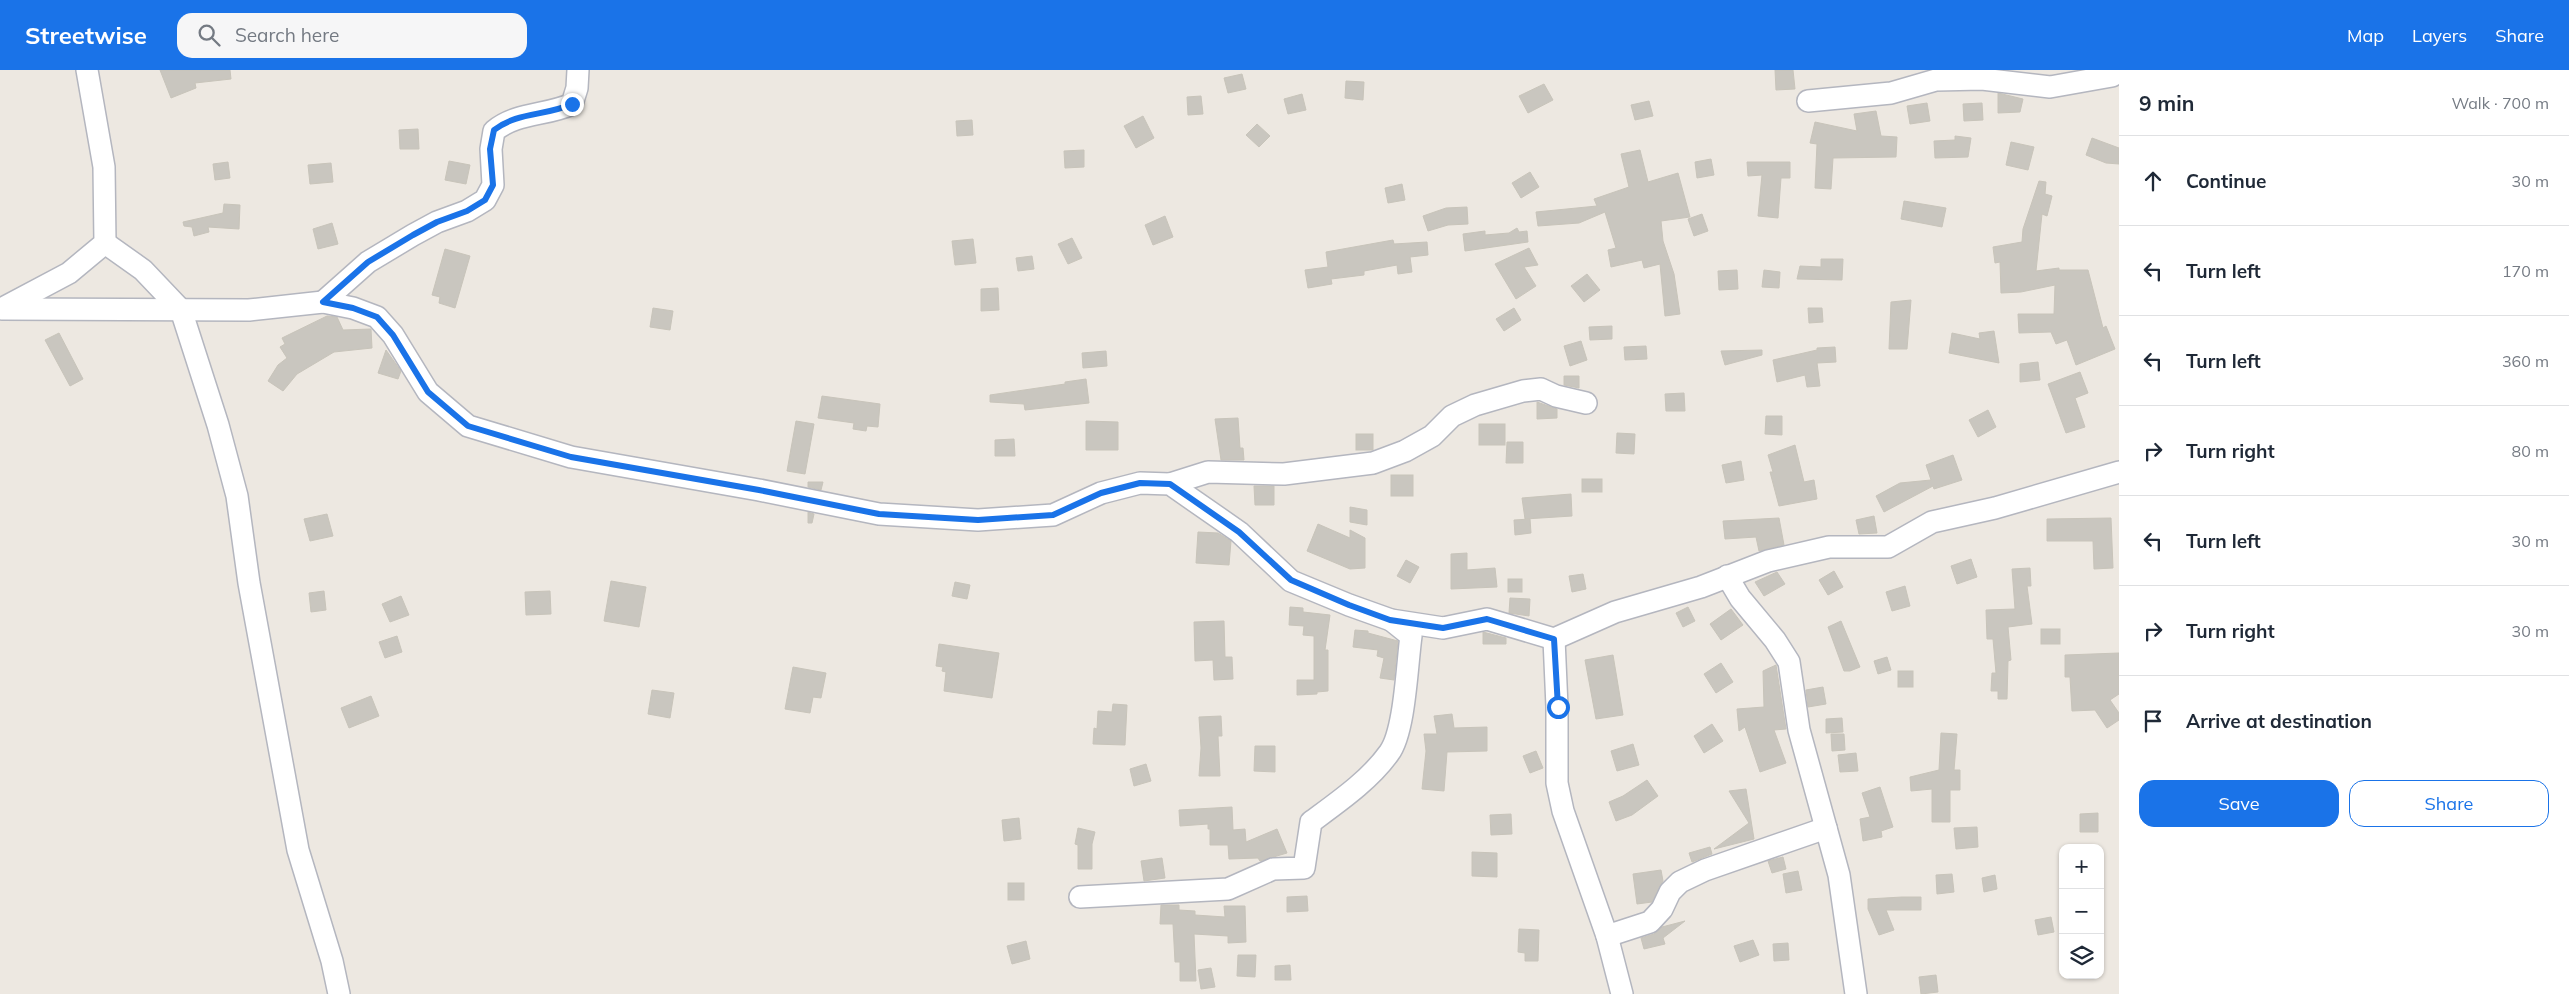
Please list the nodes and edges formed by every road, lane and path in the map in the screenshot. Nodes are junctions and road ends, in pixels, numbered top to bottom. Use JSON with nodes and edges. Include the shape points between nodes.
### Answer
{"nodes":[{"id":1,"x":87,"y":70,"type":"edge"},
{"id":2,"x":578,"y":70,"type":"edge"},
{"id":3,"x":2119,"y":72,"type":"edge"},
{"id":4,"x":1808,"y":101,"type":"dead end"},
{"id":5,"x":106,"y":242,"type":"junction"},
{"id":6,"x":323,"y":302,"type":"junction"},
{"id":7,"x":1,"y":309,"type":"edge"},
{"id":8,"x":181,"y":310,"type":"junction"},
{"id":9,"x":1586,"y":403,"type":"dead end"},
{"id":10,"x":2119,"y":472,"type":"edge"},
{"id":11,"x":1170,"y":484,"type":"junction"},
{"id":12,"x":1727,"y":576,"type":"junction"},
{"id":13,"x":1390,"y":620,"type":"junction"},
{"id":14,"x":1554,"y":639,"type":"junction"},
{"id":15,"x":1826,"y":828,"type":"junction"},
{"id":16,"x":1080,"y":897,"type":"dead end"},
{"id":17,"x":1607,"y":936,"type":"junction"},
{"id":18,"x":339,"y":994,"type":"edge"},
{"id":19,"x":1622,"y":994,"type":"edge"},
{"id":20,"x":1856,"y":994,"type":"edge"}],
"edges":[{"from":1,"to":5,"type":"street","via":[[104,167]]},
{"from":2,"to":6,"type":"street","via":[[572,104],[520,116],[494,130],[490,149],[493,185],[485,200],[437,222],[368,262]]},
{"from":3,"to":4,"type":"street","via":[[2050,87],[1982,79],[1936,80],[1890,93]]},
{"from":5,"to":7,"type":"street","via":[[69,273]]},
{"from":5,"to":8,"type":"street","via":[[143,270]]},
{"from":6,"to":8,"type":"street","via":[[248,310]]},
{"from":6,"to":11,"type":"street","via":[[377,317],[393,335],[428,392],[468,426],[571,457],[879,514],[978,520],[1053,515],[1101,493],[1140,483]]},
{"from":7,"to":8,"type":"street"},
{"from":8,"to":18,"type":"street","via":[[238,496],[256,621],[298,850]]},
{"from":9,"to":11,"type":"street","via":[[1542,389],[1523,391],[1474,405],[1452,416],[1432,436],[1373,463],[1284,474],[1208,472]]},
{"from":10,"to":12,"type":"street","via":[[1995,508],[1932,522],[1888,547],[1829,547],[1768,561]]},
{"from":11,"to":13,"type":"street","via":[[1239,532],[1291,580]]},
{"from":12,"to":14,"type":"street","via":[[1616,612]]},
{"from":12,"to":15,"type":"street","via":[[1789,662],[1799,730]]},
{"from":13,"to":14,"type":"street","via":[[1443,628],[1487,619]]},
{"from":13,"to":16,"type":"street","via":[[1411,636],[1399,730],[1390,752],[1374,770],[1311,822],[1304,868],[1273,869],[1228,889]]},
{"from":14,"to":17,"type":"street","via":[[1558,707],[1557,783],[1563,811]]},
{"from":15,"to":17,"type":"street","via":[[1680,882],[1650,922]]},
{"from":15,"to":20,"type":"street","via":[[1839,876]]},
{"from":17,"to":19,"type":"street"}]}
